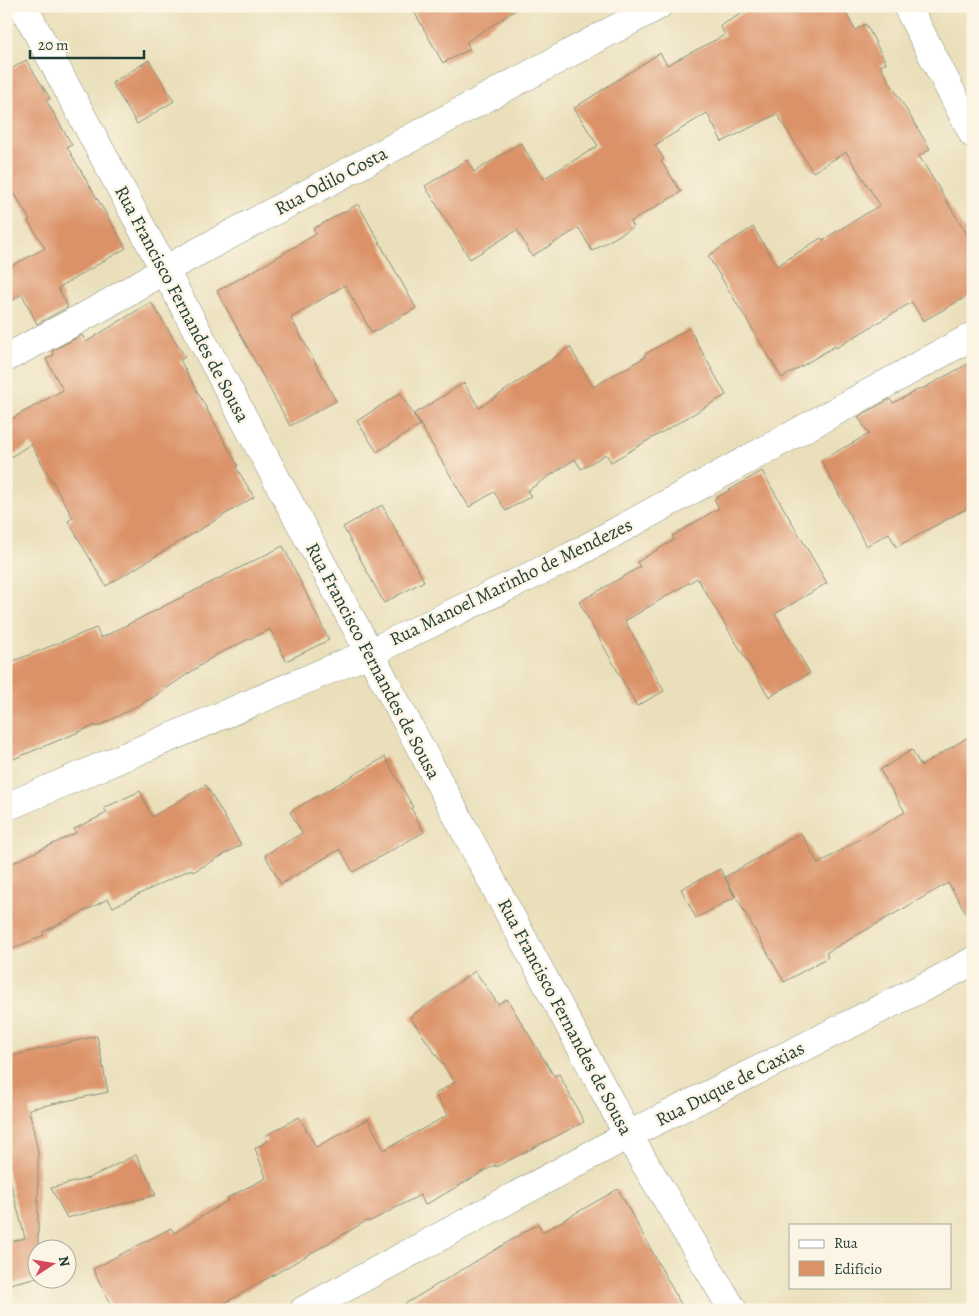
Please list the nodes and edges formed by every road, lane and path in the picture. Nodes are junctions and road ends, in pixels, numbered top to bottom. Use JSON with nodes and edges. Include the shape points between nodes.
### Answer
{"nodes":[{"id":1,"x":23,"y":6,"type":"edge"},
{"id":2,"x":658,"y":6,"type":"edge"},
{"id":3,"x":907,"y":6,"type":"edge"},
{"id":4,"x":973,"y":134,"type":"edge"},
{"id":5,"x":164,"y":270,"type":"junction"},
{"id":6,"x":973,"y":336,"type":"edge"},
{"id":7,"x":6,"y":358,"type":"edge"},
{"id":8,"x":369,"y":653,"type":"junction"},
{"id":9,"x":6,"y":807,"type":"edge"},
{"id":10,"x":973,"y":961,"type":"edge"},
{"id":11,"x":628,"y":1135,"type":"junction"},
{"id":12,"x":304,"y":1310,"type":"edge"},
{"id":13,"x":733,"y":1310,"type":"edge"}],
"edges":[{"from":1,"to":5,"type":"street","name":"Rua Francisco Fernandes de Sousa"},
{"from":2,"to":5,"type":"street","name":"Rua Odilo Costa"},
{"from":3,"to":4,"type":"street"},
{"from":5,"to":7,"type":"street","name":"Rua Odilo Costa"},
{"from":5,"to":8,"type":"street","name":"Rua Francisco Fernandes de Sousa"},
{"from":6,"to":8,"type":"street","name":"Rua Manoel Marinho de Mendezes","via":[[568,558]]},
{"from":8,"to":9,"type":"street","name":"Rua Manoel Marinho de Mendezes"},
{"from":8,"to":11,"type":"street","name":"Rua Francisco Fernandes de Sousa"},
{"from":10,"to":11,"type":"street","name":"Rua Duque de Caxias"},
{"from":11,"to":12,"type":"street","name":"Rua Duque de Caxias"},
{"from":11,"to":13,"type":"street","name":"Rua Francisco Fernandes de Sousa"}]}
